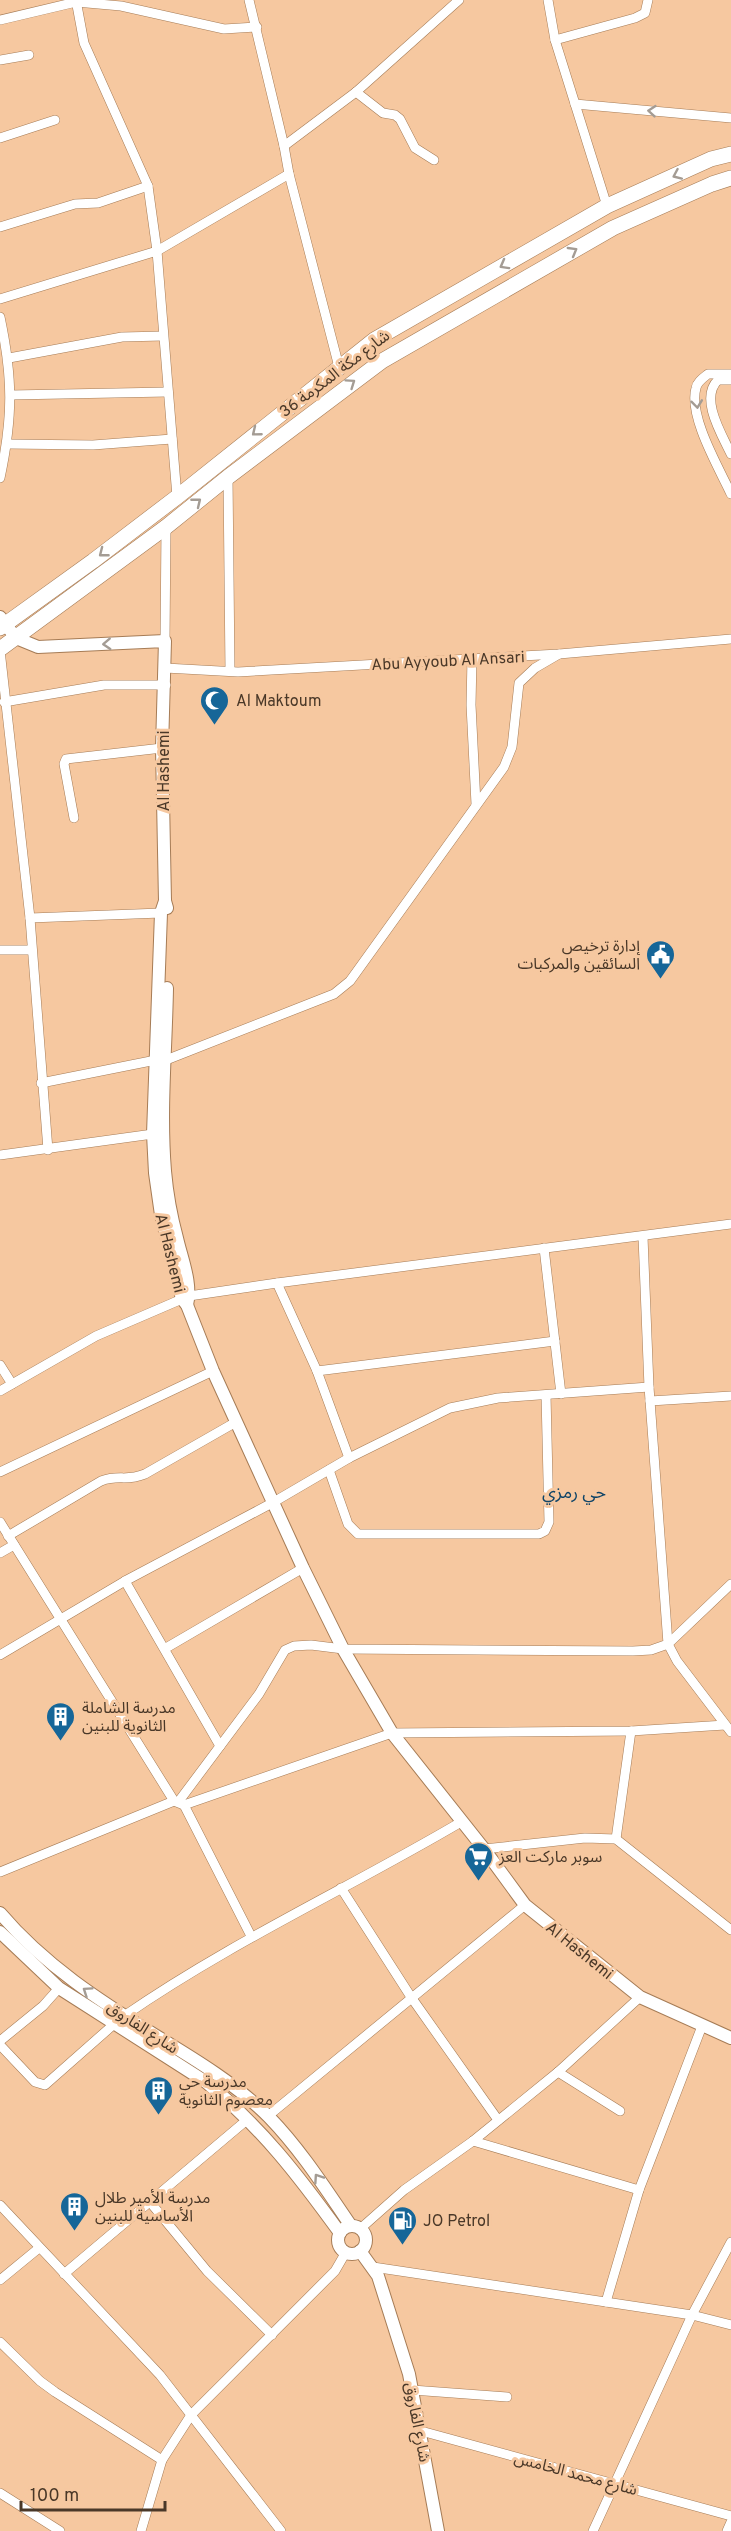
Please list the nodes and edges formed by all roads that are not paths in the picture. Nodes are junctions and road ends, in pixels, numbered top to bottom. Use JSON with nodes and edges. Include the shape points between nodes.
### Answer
{"nodes":[{"id":1,"x":249,"y":0,"type":"edge"},
{"id":2,"x":459,"y":0,"type":"edge"},
{"id":3,"x":548,"y":0,"type":"edge"},
{"id":4,"x":648,"y":0,"type":"edge"},
{"id":5,"x":76,"y":1,"type":"edge"},
{"id":6,"x":0,"y":20,"type":"edge"},
{"id":7,"x":256,"y":27,"type":"junction"},
{"id":8,"x":555,"y":40,"type":"junction"},
{"id":9,"x":29,"y":55,"type":"dead end"},
{"id":10,"x":0,"y":60,"type":"edge"},
{"id":11,"x":356,"y":92,"type":"junction"},
{"id":12,"x":575,"y":104,"type":"junction"},
{"id":13,"x":731,"y":118,"type":"edge"},
{"id":14,"x":55,"y":120,"type":"dead end"},
{"id":15,"x":0,"y":138,"type":"edge"},
{"id":16,"x":284,"y":146,"type":"junction"},
{"id":17,"x":731,"y":154,"type":"edge"},
{"id":18,"x":434,"y":160,"type":"dead end"},
{"id":19,"x":288,"y":174,"type":"junction"},
{"id":20,"x":731,"y":178,"type":"edge"},
{"id":21,"x":148,"y":186,"type":"junction"},
{"id":22,"x":607,"y":207,"type":"junction"},
{"id":23,"x":0,"y":228,"type":"edge"},
{"id":24,"x":157,"y":251,"type":"junction"},
{"id":25,"x":0,"y":299,"type":"edge"},
{"id":26,"x":0,"y":317,"type":"edge"},
{"id":27,"x":163,"y":336,"type":"junction"},
{"id":28,"x":9,"y":358,"type":"junction"},
{"id":29,"x":339,"y":366,"type":"junction"},
{"id":30,"x":731,"y":374,"type":"edge"},
{"id":31,"x":731,"y":380,"type":"edge"},
{"id":32,"x":168,"y":392,"type":"junction"},
{"id":33,"x":11,"y":400,"type":"junction"},
{"id":34,"x":0,"y":404,"type":"edge"},
{"id":35,"x":172,"y":439,"type":"junction"},
{"id":36,"x":8,"y":444,"type":"junction"},
{"id":37,"x":731,"y":454,"type":"edge"},
{"id":38,"x":228,"y":477,"type":"junction"},
{"id":39,"x":0,"y":478,"type":"edge"},
{"id":40,"x":731,"y":494,"type":"edge"},
{"id":41,"x":177,"y":497,"type":"junction"},
{"id":42,"x":166,"y":527,"type":"junction"},
{"id":43,"x":2,"y":623,"type":"edge"},
{"id":44,"x":15,"y":638,"type":"junction"},
{"id":45,"x":731,"y":639,"type":"edge"},
{"id":46,"x":165,"y":641,"type":"junction"},
{"id":47,"x":0,"y":650,"type":"edge"},
{"id":48,"x":560,"y":654,"type":"junction"},
{"id":49,"x":472,"y":658,"type":"junction"},
{"id":50,"x":165,"y":668,"type":"junction"},
{"id":51,"x":230,"y":671,"type":"junction"},
{"id":52,"x":165,"y":685,"type":"junction"},
{"id":53,"x":4,"y":702,"type":"junction"},
{"id":54,"x":162,"y":748,"type":"junction"},
{"id":55,"x":476,"y":804,"type":"junction"},
{"id":56,"x":74,"y":818,"type":"dead end"},
{"id":57,"x":163,"y":907,"type":"junction"},
{"id":58,"x":30,"y":918,"type":"junction"},
{"id":59,"x":0,"y":950,"type":"edge"},
{"id":60,"x":32,"y":950,"type":"junction"},
{"id":61,"x":161,"y":1060,"type":"junction"},
{"id":62,"x":41,"y":1083,"type":"junction"},
{"id":63,"x":153,"y":1134,"type":"junction"},
{"id":64,"x":48,"y":1150,"type":"junction"},
{"id":65,"x":0,"y":1152,"type":"edge"},
{"id":66,"x":164,"y":1207,"type":"junction"},
{"id":67,"x":731,"y":1224,"type":"edge"},
{"id":68,"x":643,"y":1237,"type":"junction"},
{"id":69,"x":544,"y":1248,"type":"junction"},
{"id":70,"x":277,"y":1283,"type":"junction"},
{"id":71,"x":186,"y":1300,"type":"junction"},
{"id":72,"x":555,"y":1341,"type":"junction"},
{"id":73,"x":0,"y":1365,"type":"edge"},
{"id":74,"x":213,"y":1371,"type":"junction"},
{"id":75,"x":317,"y":1371,"type":"junction"},
{"id":76,"x":12,"y":1384,"type":"junction"},
{"id":77,"x":649,"y":1387,"type":"junction"},
{"id":78,"x":0,"y":1391,"type":"edge"},
{"id":79,"x":561,"y":1394,"type":"junction"},
{"id":80,"x":546,"y":1395,"type":"junction"},
{"id":81,"x":731,"y":1396,"type":"edge"},
{"id":82,"x":650,"y":1401,"type":"junction"},
{"id":83,"x":236,"y":1422,"type":"junction"},
{"id":84,"x":349,"y":1458,"type":"junction"},
{"id":85,"x":329,"y":1470,"type":"junction"},
{"id":86,"x":0,"y":1472,"type":"edge"},
{"id":87,"x":272,"y":1503,"type":"junction"},
{"id":88,"x":0,"y":1522,"type":"edge"},
{"id":89,"x":8,"y":1536,"type":"junction"},
{"id":90,"x":14,"y":1545,"type":"junction"},
{"id":91,"x":0,"y":1553,"type":"edge"},
{"id":92,"x":303,"y":1569,"type":"junction"},
{"id":93,"x":125,"y":1581,"type":"junction"},
{"id":94,"x":731,"y":1584,"type":"edge"},
{"id":95,"x":60,"y":1620,"type":"junction"},
{"id":96,"x":668,"y":1644,"type":"junction"},
{"id":97,"x":165,"y":1648,"type":"junction"},
{"id":98,"x":343,"y":1649,"type":"junction"},
{"id":99,"x":0,"y":1655,"type":"edge"},
{"id":100,"x":728,"y":1729,"type":"edge"},
{"id":101,"x":631,"y":1731,"type":"junction"},
{"id":102,"x":392,"y":1733,"type":"junction"},
{"id":103,"x":220,"y":1746,"type":"junction"},
{"id":104,"x":179,"y":1803,"type":"junction"},
{"id":105,"x":461,"y":1822,"type":"junction"},
{"id":106,"x":616,"y":1839,"type":"junction"},
{"id":107,"x":484,"y":1848,"type":"junction"},
{"id":108,"x":0,"y":1872,"type":"edge"},
{"id":109,"x":341,"y":1888,"type":"junction"},
{"id":110,"x":525,"y":1905,"type":"junction"},
{"id":111,"x":0,"y":1913,"type":"edge"},
{"id":112,"x":731,"y":1930,"type":"edge"},
{"id":113,"x":0,"y":1932,"type":"edge"},
{"id":114,"x":251,"y":1936,"type":"junction"},
{"id":115,"x":59,"y":1988,"type":"junction"},
{"id":116,"x":411,"y":1997,"type":"junction"},
{"id":117,"x":640,"y":1997,"type":"junction"},
{"id":118,"x":124,"y":2016,"type":"junction"},
{"id":119,"x":113,"y":2025,"type":"junction"},
{"id":120,"x":702,"y":2026,"type":"junction"},
{"id":121,"x":731,"y":2038,"type":"edge"},
{"id":122,"x":0,"y":2043,"type":"edge"},
{"id":123,"x":558,"y":2072,"type":"junction"},
{"id":124,"x":620,"y":2111,"type":"dead end"},
{"id":125,"x":268,"y":2116,"type":"junction"},
{"id":126,"x":248,"y":2119,"type":"junction"},
{"id":127,"x":498,"y":2120,"type":"junction"},
{"id":128,"x":473,"y":2140,"type":"junction"},
{"id":129,"x":639,"y":2190,"type":"junction"},
{"id":130,"x":150,"y":2202,"type":"junction"},
{"id":131,"x":0,"y":2205,"type":"edge"},
{"id":132,"x":350,"y":2230,"type":"junction"},
{"id":133,"x":731,"y":2242,"type":"edge"},
{"id":134,"x":39,"y":2248,"type":"junction"},
{"id":135,"x":360,"y":2251,"type":"junction"},
{"id":136,"x":346,"y":2252,"type":"junction"},
{"id":137,"x":373,"y":2267,"type":"junction"},
{"id":138,"x":64,"y":2274,"type":"junction"},
{"id":139,"x":0,"y":2280,"type":"edge"},
{"id":140,"x":606,"y":2302,"type":"junction"},
{"id":141,"x":692,"y":2315,"type":"junction"},
{"id":142,"x":731,"y":2325,"type":"edge"},
{"id":143,"x":272,"y":2335,"type":"junction"},
{"id":144,"x":0,"y":2342,"type":"edge"},
{"id":145,"x":412,"y":2390,"type":"junction"},
{"id":146,"x":507,"y":2397,"type":"dead end"},
{"id":147,"x":191,"y":2415,"type":"junction"},
{"id":148,"x":421,"y":2431,"type":"junction"},
{"id":149,"x":162,"y":2460,"type":"junction"},
{"id":150,"x":615,"y":2483,"type":"junction"},
{"id":151,"x":0,"y":2493,"type":"edge"},
{"id":152,"x":731,"y":2516,"type":"edge"},
{"id":153,"x":731,"y":2522,"type":"edge"},
{"id":154,"x":60,"y":2531,"type":"edge"},
{"id":155,"x":141,"y":2531,"type":"edge"},
{"id":156,"x":281,"y":2531,"type":"edge"},
{"id":157,"x":438,"y":2531,"type":"edge"},
{"id":158,"x":593,"y":2531,"type":"edge"},
{"id":159,"x":727,"y":2531,"type":"edge"}],
"edges":[{"from":1,"to":7,"type":"street"},
{"from":2,"to":11,"type":"street"},
{"from":3,"to":8,"type":"street"},
{"from":4,"to":8,"type":"street","via":[[645,13],[635,18]]},
{"from":5,"to":6,"type":"street"},
{"from":5,"to":7,"type":"street","via":[[121,6],[224,29]]},
{"from":5,"to":21,"type":"street","via":[[84,43]]},
{"from":7,"to":16,"type":"street"},
{"from":8,"to":12,"type":"street"},
{"from":9,"to":10,"type":"street"},
{"from":11,"to":16,"type":"street"},
{"from":11,"to":18,"type":"street","via":[[383,113],[400,119],[415,148]]},
{"from":13,"to":12,"type":"street","one_way":true},
{"from":12,"to":22,"type":"street"},
{"from":14,"to":15,"type":"street"},
{"from":16,"to":19,"type":"street"},
{"from":17,"to":22,"type":"main road","name":"شارع مكة المكرمة 36","one_way":true,"via":[[711,159]]},
{"from":19,"to":24,"type":"street"},
{"from":19,"to":29,"type":"street"},
{"from":38,"to":20,"type":"main road","name":"شارع مكة المكرمة 36","one_way":true,"via":[[382,361],[613,228]]},
{"from":21,"to":23,"type":"street"},
{"from":21,"to":24,"type":"street"},
{"from":22,"to":29,"type":"main road","name":"شارع مكة المكرمة 36","one_way":true,"via":[[374,340]]},
{"from":24,"to":25,"type":"street"},
{"from":24,"to":27,"type":"street"},
{"from":26,"to":28,"type":"street"},
{"from":27,"to":28,"type":"street","via":[[122,337]]},
{"from":27,"to":32,"type":"street"},
{"from":28,"to":33,"type":"street"},
{"from":29,"to":41,"type":"main road","name":"شارع مكة المكرمة 36","one_way":true},
{"from":30,"to":40,"type":"street","one_way":true,"via":[[708,374],[696,387],[694,402],[702,430]]},
{"from":31,"to":37,"type":"street","via":[[717,380],[711,398]]},
{"from":32,"to":33,"type":"street"},
{"from":32,"to":35,"type":"street"},
{"from":33,"to":34,"type":"street"},
{"from":33,"to":36,"type":"street"},
{"from":35,"to":36,"type":"street","via":[[93,445]]},
{"from":35,"to":41,"type":"street"},
{"from":36,"to":39,"type":"street"},
{"from":42,"to":38,"type":"main road","name":"شارع مكة المكرمة 36","one_way":true},
{"from":38,"to":51,"type":"street"},
{"from":41,"to":43,"type":"main road","name":"شارع مكة المكرمة 36","one_way":true},
{"from":42,"to":44,"type":"main road","name":"شارع مكة المكرمة 36"},
{"from":42,"to":46,"type":"street"},
{"from":43,"to":44,"type":"street"},
{"from":46,"to":44,"type":"street","one_way":true,"via":[[49,648]]},
{"from":44,"to":47,"type":"main road","name":"شارع مكة المكرمة 36"},
{"from":45,"to":48,"type":"street","name":"Abu Ayyoub Al Ansari"},
{"from":46,"to":50,"type":"street","name":"Al Hashemi"},
{"from":47,"to":53,"type":"street"},
{"from":48,"to":49,"type":"street","name":"Abu Ayyoub Al Ansari"},
{"from":48,"to":55,"type":"street","via":[[535,668],[519,683],[512,747],[504,767]]},
{"from":49,"to":51,"type":"street","name":"Abu Ayyoub Al Ansari"},
{"from":49,"to":55,"type":"street"},
{"from":50,"to":51,"type":"street","name":"Abu Ayyoub Al Ansari"},
{"from":50,"to":52,"type":"street","name":"Al Hashemi"},
{"from":52,"to":53,"type":"street","via":[[104,685]]},
{"from":52,"to":54,"type":"street","name":"Al Hashemi"},
{"from":53,"to":58,"type":"street"},
{"from":54,"to":56,"type":"street","via":[[66,759]]},
{"from":54,"to":57,"type":"street","name":"Al Hashemi"},
{"from":55,"to":61,"type":"street","via":[[363,965],[334,994]]},
{"from":57,"to":58,"type":"street"},
{"from":57,"to":61,"type":"street","name":"Al Hashemi","via":[[168,913]]},
{"from":58,"to":60,"type":"street"},
{"from":59,"to":60,"type":"street"},
{"from":60,"to":62,"type":"street"},
{"from":61,"to":62,"type":"street"},
{"from":61,"to":63,"type":"street","name":"Al Hashemi"},
{"from":61,"to":66,"type":"street","name":"Al Hashemi"},
{"from":62,"to":64,"type":"street"},
{"from":63,"to":64,"type":"street"},
{"from":63,"to":66,"type":"street","name":"Al Hashemi"},
{"from":64,"to":65,"type":"street"},
{"from":66,"to":71,"type":"street","name":"Al Hashemi"},
{"from":67,"to":68,"type":"street"},
{"from":68,"to":69,"type":"street"},
{"from":68,"to":77,"type":"street"},
{"from":69,"to":70,"type":"street"},
{"from":69,"to":72,"type":"street"},
{"from":70,"to":71,"type":"street"},
{"from":70,"to":75,"type":"street"},
{"from":71,"to":74,"type":"street","name":"Al Hashemi"},
{"from":71,"to":76,"type":"street","via":[[96,1336]]},
{"from":72,"to":75,"type":"street"},
{"from":72,"to":79,"type":"street"},
{"from":73,"to":76,"type":"street"},
{"from":74,"to":83,"type":"street","name":"Al Hashemi"},
{"from":74,"to":86,"type":"street"},
{"from":75,"to":84,"type":"street"},
{"from":76,"to":78,"type":"street"},
{"from":77,"to":79,"type":"street"},
{"from":77,"to":82,"type":"street"},
{"from":79,"to":80,"type":"street"},
{"from":80,"to":84,"type":"street","via":[[498,1398],[450,1408]]},
{"from":80,"to":85,"type":"street","via":[[549,1522],[539,1534],[358,1534],[348,1524]]},
{"from":81,"to":82,"type":"street"},
{"from":82,"to":96,"type":"street"},
{"from":83,"to":87,"type":"street","name":"Al Hashemi"},
{"from":83,"to":89,"type":"street","via":[[144,1474],[132,1479],[112,1477],[101,1481]]},
{"from":84,"to":85,"type":"street"},
{"from":85,"to":87,"type":"street"},
{"from":87,"to":92,"type":"street","name":"Al Hashemi"},
{"from":87,"to":93,"type":"street"},
{"from":88,"to":89,"type":"street"},
{"from":89,"to":90,"type":"street"},
{"from":90,"to":91,"type":"street"},
{"from":90,"to":95,"type":"street"},
{"from":92,"to":97,"type":"street"},
{"from":92,"to":98,"type":"street","name":"Al Hashemi"},
{"from":93,"to":95,"type":"street"},
{"from":93,"to":97,"type":"street"},
{"from":94,"to":96,"type":"street"},
{"from":95,"to":99,"type":"street"},
{"from":95,"to":104,"type":"street"},
{"from":96,"to":98,"type":"street","via":[[633,1651]]},
{"from":96,"to":100,"type":"street"},
{"from":97,"to":103,"type":"street"},
{"from":98,"to":102,"type":"street","name":"Al Hashemi"},
{"from":98,"to":103,"type":"street","via":[[311,1645],[285,1650],[259,1694]]},
{"from":100,"to":101,"type":"street"},
{"from":101,"to":102,"type":"street"},
{"from":101,"to":106,"type":"street"},
{"from":102,"to":104,"type":"street"},
{"from":102,"to":105,"type":"street","name":"Al Hashemi"},
{"from":103,"to":104,"type":"street"},
{"from":104,"to":108,"type":"street"},
{"from":104,"to":114,"type":"street"},
{"from":105,"to":107,"type":"street","name":"Al Hashemi"},
{"from":105,"to":109,"type":"street"},
{"from":106,"to":107,"type":"street","via":[[585,1838]]},
{"from":106,"to":112,"type":"street"},
{"from":107,"to":110,"type":"street","name":"Al Hashemi"},
{"from":109,"to":114,"type":"street"},
{"from":109,"to":116,"type":"street"},
{"from":110,"to":116,"type":"street"},
{"from":110,"to":117,"type":"street","name":"Al Hashemi"},
{"from":118,"to":111,"type":"street","name":"شارع الفاروق","one_way":true,"via":[[51,1965]]},
{"from":113,"to":115,"type":"street","name":"شارع الفاروق"},
{"from":114,"to":118,"type":"street"},
{"from":115,"to":119,"type":"street","name":"شارع الفاروق"},
{"from":115,"to":122,"type":"street"},
{"from":116,"to":125,"type":"street"},
{"from":116,"to":127,"type":"street"},
{"from":117,"to":120,"type":"street","name":"Al Hashemi"},
{"from":117,"to":123,"type":"street"},
{"from":118,"to":125,"type":"street","name":"شارع الفاروق","via":[[210,2071]]},
{"from":119,"to":122,"type":"street","via":[[45,2085],[35,2082]]},
{"from":119,"to":126,"type":"street","name":"شارع الفاروق","via":[[206,2082]]},
{"from":120,"to":121,"type":"street","name":"Al Hashemi"},
{"from":120,"to":129,"type":"street"},
{"from":123,"to":124,"type":"street"},
{"from":123,"to":127,"type":"street"},
{"from":132,"to":125,"type":"street","name":"شارع الفاروق","one_way":true,"via":[[305,2158]]},
{"from":126,"to":130,"type":"street"},
{"from":126,"to":132,"type":"street","name":"شارع الفاروق"},
{"from":127,"to":128,"type":"street"},
{"from":128,"to":129,"type":"street"},
{"from":128,"to":132,"type":"street"},
{"from":129,"to":140,"type":"street"},
{"from":130,"to":138,"type":"street"},
{"from":130,"to":143,"type":"street","via":[[207,2271]]},
{"from":131,"to":134,"type":"street"},
{"from":132,"to":135,"type":"street","via":[[366,2238]]},
{"from":132,"to":136,"type":"street","via":[[339,2244]]},
{"from":133,"to":141,"type":"street"},
{"from":134,"to":138,"type":"street"},
{"from":134,"to":139,"type":"street"},
{"from":135,"to":136,"type":"street"},
{"from":135,"to":137,"type":"street","name":"شارع الفاروق"},
{"from":136,"to":143,"type":"street","via":[[335,2271]]},
{"from":137,"to":140,"type":"street"},
{"from":137,"to":145,"type":"street","name":"شارع الفاروق"},
{"from":138,"to":147,"type":"street"},
{"from":140,"to":141,"type":"street"},
{"from":141,"to":142,"type":"street"},
{"from":141,"to":150,"type":"street"},
{"from":143,"to":147,"type":"street"},
{"from":144,"to":149,"type":"street","via":[[48,2386]]},
{"from":145,"to":146,"type":"street"},
{"from":145,"to":148,"type":"street","name":"شارع الفاروق"},
{"from":147,"to":149,"type":"street"},
{"from":147,"to":156,"type":"street"},
{"from":148,"to":150,"type":"street","name":"شارع محمد الخامس"},
{"from":148,"to":157,"type":"street","name":"شارع الفاروق"},
{"from":149,"to":155,"type":"street"},
{"from":150,"to":152,"type":"street","name":"شارع محمد الخامس"},
{"from":150,"to":158,"type":"street"},
{"from":151,"to":154,"type":"street"},
{"from":153,"to":159,"type":"street"}]}
